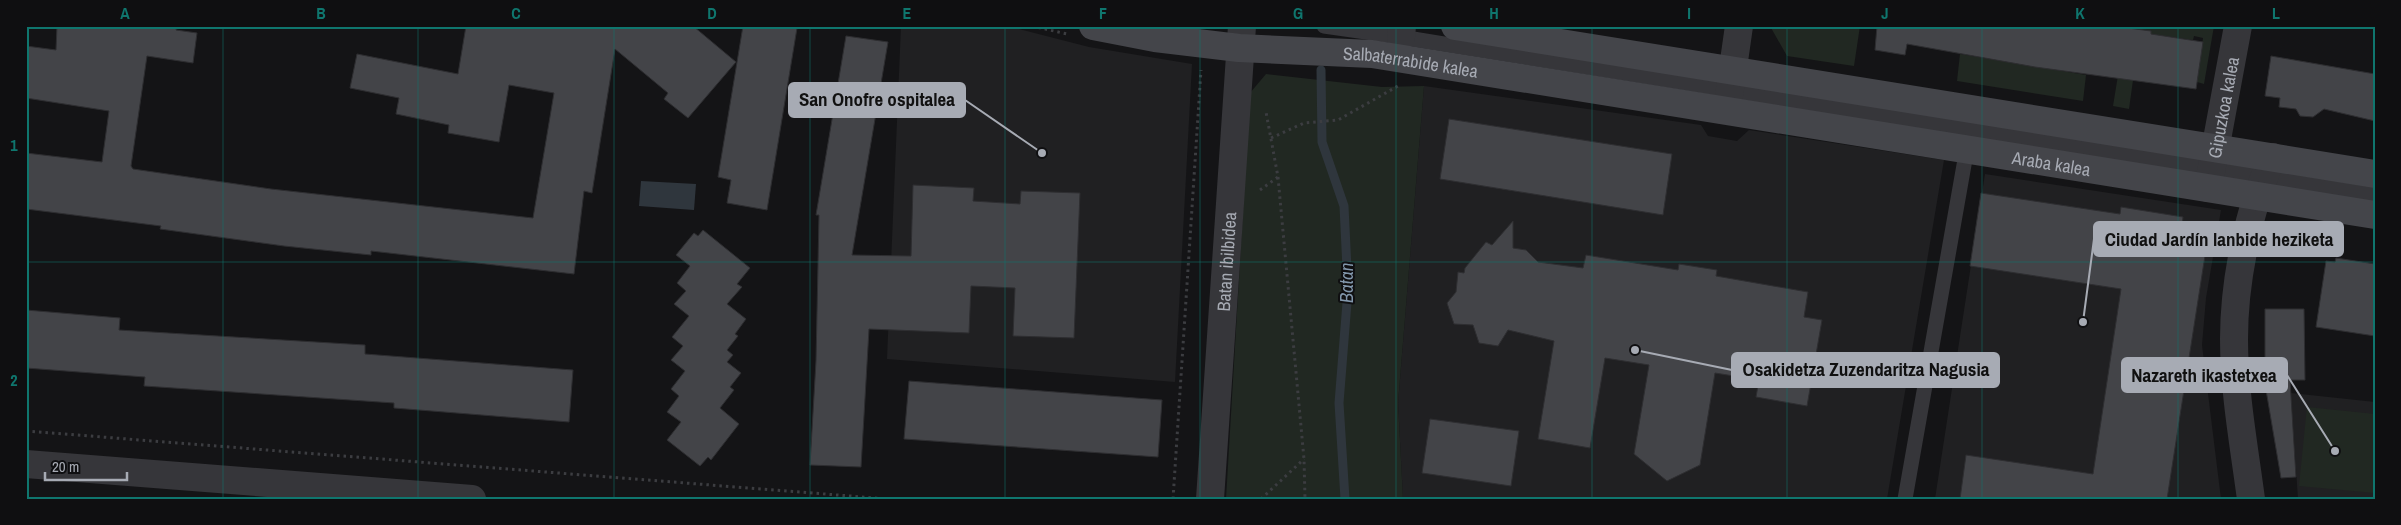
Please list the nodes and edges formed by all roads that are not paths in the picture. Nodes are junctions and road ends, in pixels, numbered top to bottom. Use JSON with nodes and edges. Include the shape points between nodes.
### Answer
{"nodes":[{"id":1,"x":1093,"y":26,"type":"edge"},
{"id":2,"x":1324,"y":26,"type":"edge"},
{"id":3,"x":1455,"y":26,"type":"edge"},
{"id":4,"x":1739,"y":26,"type":"edge"},
{"id":5,"x":2238,"y":26,"type":"edge"},
{"id":6,"x":1401,"y":31,"type":"edge"},
{"id":7,"x":1240,"y":37,"type":"edge"},
{"id":8,"x":1730,"y":90,"type":"junction"},
{"id":9,"x":1967,"y":148,"type":"junction"},
{"id":10,"x":2212,"y":168,"type":"junction"},
{"id":11,"x":2375,"y":174,"type":"edge"},
{"id":12,"x":2264,"y":177,"type":"junction"},
{"id":13,"x":2375,"y":194,"type":"edge"},
{"id":14,"x":2375,"y":216,"type":"edge"},
{"id":15,"x":26,"y":464,"type":"edge"},
{"id":16,"x":472,"y":499,"type":"edge"},
{"id":17,"x":1210,"y":499,"type":"edge"},
{"id":18,"x":1905,"y":499,"type":"edge"},
{"id":19,"x":2252,"y":499,"type":"edge"}],
"edges":[{"from":1,"to":7,"type":"street","name":"Salbaterrabide kalea","via":[[1155,38]]},
{"from":2,"to":6,"type":"lane","name":"Salbaterrabide kalea"},
{"from":3,"to":8,"type":"street"},
{"from":4,"to":8,"type":"street"},
{"from":5,"to":10,"type":"street","name":"Gipuzkoa kalea"},
{"from":6,"to":8,"type":"lane","name":"Salbaterrabide kalea"},
{"from":7,"to":8,"type":"street","name":"Salbaterrabide kalea","via":[[1372,54]]},
{"from":7,"to":17,"type":"street","name":"Batan ibilbidea"},
{"from":8,"to":9,"type":"street","name":"Araba kalea"},
{"from":8,"to":10,"type":"street","name":"Araba kalea"},
{"from":9,"to":10,"type":"street","name":"Araba kalea"},
{"from":9,"to":18,"type":"lane"},
{"from":10,"to":12,"type":"street","name":"Araba kalea"},
{"from":10,"to":12,"type":"street","name":"Araba kalea"},
{"from":11,"to":12,"type":"street","name":"Araba kalea"},
{"from":12,"to":13,"type":"lane","name":"Araba kalea"},
{"from":12,"to":14,"type":"street","name":"Araba kalea"},
{"from":12,"to":19,"type":"street","via":[[2243,254],[2234,338],[2236,381]]},
{"from":15,"to":16,"type":"street"}]}
